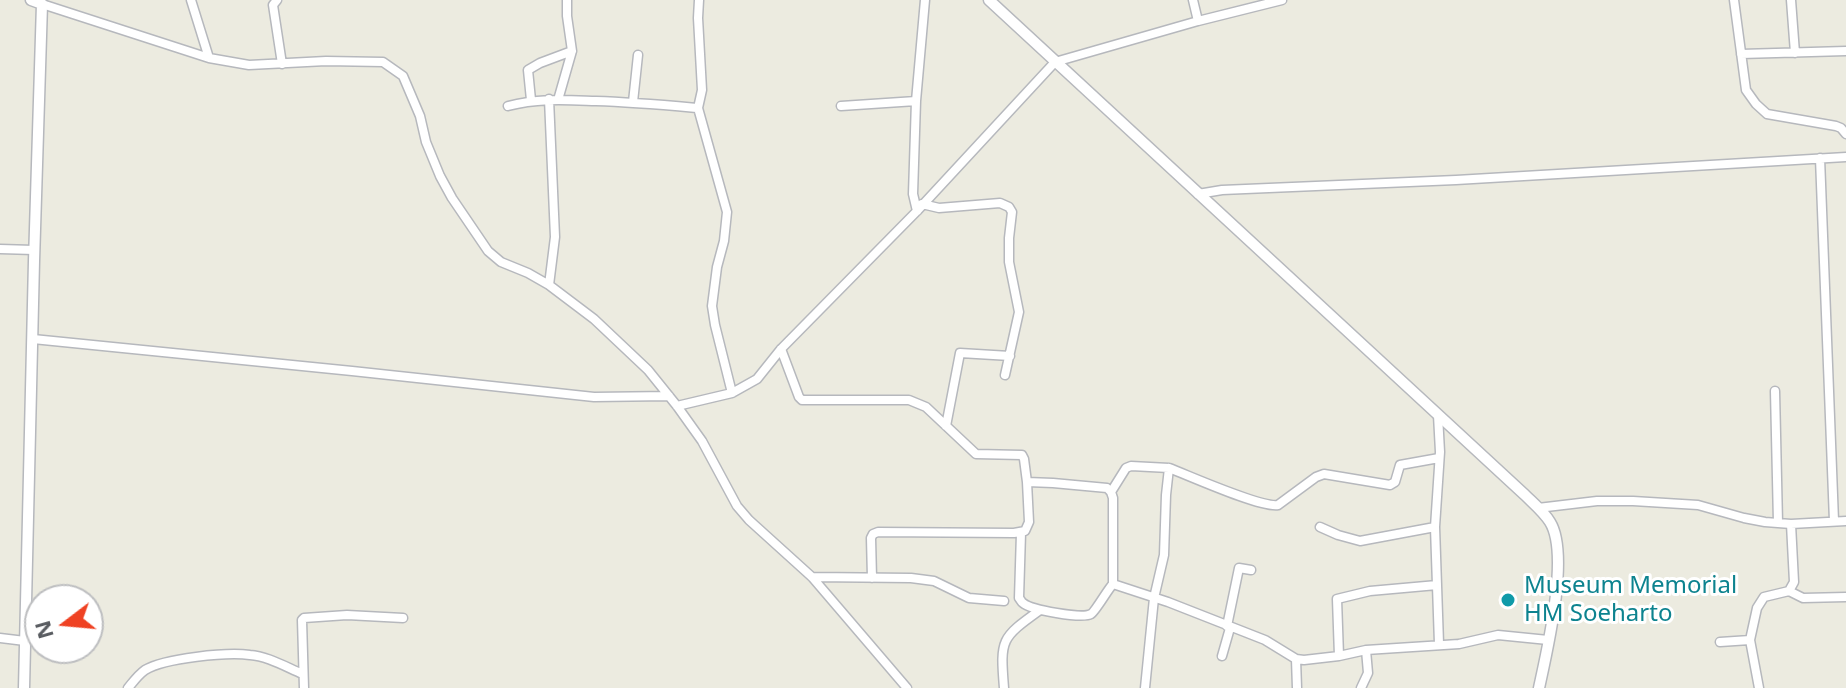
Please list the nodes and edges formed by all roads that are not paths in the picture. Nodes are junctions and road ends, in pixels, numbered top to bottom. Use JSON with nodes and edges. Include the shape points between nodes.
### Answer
{"nodes":[{"id":1,"x":31,"y":0,"type":"edge"},
{"id":2,"x":191,"y":0,"type":"edge"},
{"id":3,"x":277,"y":0,"type":"edge"},
{"id":4,"x":567,"y":0,"type":"edge"},
{"id":5,"x":699,"y":0,"type":"edge"},
{"id":6,"x":925,"y":0,"type":"edge"},
{"id":7,"x":989,"y":0,"type":"edge"},
{"id":8,"x":1193,"y":0,"type":"edge"},
{"id":9,"x":1282,"y":0,"type":"edge"},
{"id":10,"x":1734,"y":0,"type":"edge"},
{"id":11,"x":1791,"y":0,"type":"edge"},
{"id":12,"x":42,"y":4,"type":"junction"},
{"id":13,"x":1198,"y":21,"type":"junction"},
{"id":14,"x":572,"y":51,"type":"junction"},
{"id":15,"x":1846,"y":51,"type":"edge"},
{"id":16,"x":1795,"y":53,"type":"junction"},
{"id":17,"x":1741,"y":54,"type":"junction"},
{"id":18,"x":638,"y":55,"type":"dead end"},
{"id":19,"x":209,"y":58,"type":"junction"},
{"id":20,"x":1055,"y":62,"type":"junction"},
{"id":21,"x":282,"y":64,"type":"junction"},
{"id":22,"x":554,"y":99,"type":"junction"},
{"id":23,"x":531,"y":100,"type":"junction"},
{"id":24,"x":916,"y":101,"type":"junction"},
{"id":25,"x":633,"y":102,"type":"junction"},
{"id":26,"x":508,"y":106,"type":"dead end"},
{"id":27,"x":841,"y":106,"type":"dead end"},
{"id":28,"x":698,"y":108,"type":"junction"},
{"id":29,"x":1846,"y":134,"type":"edge"},
{"id":30,"x":1846,"y":157,"type":"edge"},
{"id":31,"x":1820,"y":158,"type":"junction"},
{"id":32,"x":1198,"y":194,"type":"junction"},
{"id":33,"x":919,"y":208,"type":"junction"},
{"id":34,"x":0,"y":249,"type":"edge"},
{"id":35,"x":34,"y":250,"type":"junction"},
{"id":36,"x":549,"y":285,"type":"junction"},
{"id":37,"x":33,"y":339,"type":"junction"},
{"id":38,"x":781,"y":349,"type":"junction"},
{"id":39,"x":1010,"y":356,"type":"junction"},
{"id":40,"x":1005,"y":375,"type":"dead end"},
{"id":41,"x":1775,"y":391,"type":"dead end"},
{"id":42,"x":732,"y":393,"type":"junction"},
{"id":43,"x":669,"y":396,"type":"junction"},
{"id":44,"x":677,"y":406,"type":"junction"},
{"id":45,"x":1438,"y":415,"type":"junction"},
{"id":46,"x":946,"y":426,"type":"junction"},
{"id":47,"x":1439,"y":458,"type":"junction"},
{"id":48,"x":1169,"y":468,"type":"junction"},
{"id":49,"x":1027,"y":482,"type":"junction"},
{"id":50,"x":1111,"y":492,"type":"junction"},
{"id":51,"x":1538,"y":508,"type":"junction"},
{"id":52,"x":1834,"y":521,"type":"junction"},
{"id":53,"x":1846,"y":521,"type":"edge"},
{"id":54,"x":1778,"y":523,"type":"junction"},
{"id":55,"x":1791,"y":524,"type":"junction"},
{"id":56,"x":1320,"y":527,"type":"dead end"},
{"id":57,"x":1435,"y":527,"type":"junction"},
{"id":58,"x":1021,"y":533,"type":"junction"},
{"id":59,"x":1251,"y":570,"type":"dead end"},
{"id":60,"x":812,"y":577,"type":"junction"},
{"id":61,"x":872,"y":578,"type":"junction"},
{"id":62,"x":27,"y":584,"type":"edge"},
{"id":63,"x":1113,"y":584,"type":"junction"},
{"id":64,"x":1437,"y":585,"type":"junction"},
{"id":65,"x":1789,"y":591,"type":"junction"},
{"id":66,"x":1846,"y":597,"type":"edge"},
{"id":67,"x":1154,"y":598,"type":"junction"},
{"id":68,"x":1004,"y":601,"type":"dead end"},
{"id":69,"x":1040,"y":610,"type":"junction"},
{"id":70,"x":403,"y":618,"type":"dead end"},
{"id":71,"x":1228,"y":627,"type":"junction"},
{"id":72,"x":0,"y":638,"type":"edge"},
{"id":73,"x":1548,"y":640,"type":"junction"},
{"id":74,"x":1750,"y":640,"type":"junction"},
{"id":75,"x":24,"y":641,"type":"edge"},
{"id":76,"x":1720,"y":642,"type":"dead end"},
{"id":77,"x":1439,"y":644,"type":"junction"},
{"id":78,"x":1366,"y":650,"type":"junction"},
{"id":79,"x":1222,"y":656,"type":"dead end"},
{"id":80,"x":1339,"y":656,"type":"junction"},
{"id":81,"x":1296,"y":659,"type":"junction"},
{"id":82,"x":25,"y":664,"type":"edge"},
{"id":83,"x":303,"y":674,"type":"junction"},
{"id":84,"x":24,"y":688,"type":"edge"},
{"id":85,"x":128,"y":688,"type":"edge"},
{"id":86,"x":304,"y":688,"type":"edge"},
{"id":87,"x":907,"y":688,"type":"edge"},
{"id":88,"x":1004,"y":688,"type":"edge"},
{"id":89,"x":1145,"y":688,"type":"edge"},
{"id":90,"x":1297,"y":688,"type":"edge"},
{"id":91,"x":1361,"y":688,"type":"edge"},
{"id":92,"x":1539,"y":688,"type":"edge"},
{"id":93,"x":1759,"y":688,"type":"edge"}],
"edges":[{"from":1,"to":12,"type":"street"},
{"from":2,"to":19,"type":"street"},
{"from":3,"to":21,"type":"street","via":[[273,5]]},
{"from":4,"to":14,"type":"street"},
{"from":5,"to":28,"type":"street"},
{"from":6,"to":24,"type":"street"},
{"from":7,"to":20,"type":"street"},
{"from":8,"to":13,"type":"street"},
{"from":9,"to":13,"type":"street"},
{"from":10,"to":17,"type":"street"},
{"from":11,"to":16,"type":"street"},
{"from":12,"to":19,"type":"street"},
{"from":12,"to":35,"type":"street"},
{"from":13,"to":20,"type":"street"},
{"from":14,"to":22,"type":"street"},
{"from":14,"to":23,"type":"street","via":[[528,70]]},
{"from":15,"to":16,"type":"street"},
{"from":16,"to":17,"type":"street"},
{"from":17,"to":29,"type":"street","via":[[1746,90],[1767,114],[1836,126]]},
{"from":18,"to":25,"type":"street"},
{"from":19,"to":21,"type":"street"},
{"from":20,"to":32,"type":"street"},
{"from":20,"to":33,"type":"street"},
{"from":21,"to":36,"type":"street","via":[[383,62],[403,76],[440,176],[478,239],[494,257]]},
{"from":22,"to":23,"type":"street"},
{"from":22,"to":25,"type":"street"},
{"from":22,"to":36,"type":"street","via":[[555,237]]},
{"from":23,"to":26,"type":"street"},
{"from":24,"to":27,"type":"street"},
{"from":24,"to":33,"type":"street","via":[[913,194]]},
{"from":25,"to":28,"type":"street"},
{"from":28,"to":42,"type":"street","via":[[727,212],[712,306]]},
{"from":30,"to":31,"type":"street"},
{"from":31,"to":32,"type":"street"},
{"from":31,"to":52,"type":"street"},
{"from":32,"to":45,"type":"street"},
{"from":33,"to":38,"type":"street"},
{"from":33,"to":39,"type":"street","via":[[1000,203],[1009,207],[1009,262],[1019,312]]},
{"from":34,"to":35,"type":"street"},
{"from":35,"to":37,"type":"street"},
{"from":36,"to":43,"type":"street","via":[[594,319]]},
{"from":37,"to":43,"type":"street","via":[[594,397]]},
{"from":37,"to":62,"type":"street"},
{"from":38,"to":42,"type":"street","via":[[757,379]]},
{"from":38,"to":46,"type":"street","via":[[802,400],[909,400],[926,407]]},
{"from":39,"to":40,"type":"street"},
{"from":39,"to":46,"type":"street","via":[[960,353]]},
{"from":41,"to":54,"type":"street"},
{"from":42,"to":44,"type":"street"},
{"from":43,"to":44,"type":"street"},
{"from":44,"to":60,"type":"street","via":[[737,506]]},
{"from":45,"to":47,"type":"street"},
{"from":45,"to":51,"type":"street"},
{"from":46,"to":49,"type":"street","via":[[976,454],[1022,455]]},
{"from":47,"to":48,"type":"street","via":[[1400,465],[1390,485],[1319,475],[1274,506]]},
{"from":47,"to":57,"type":"street"},
{"from":48,"to":50,"type":"street","via":[[1126,468]]},
{"from":48,"to":67,"type":"street","via":[[1164,555]]},
{"from":49,"to":50,"type":"street"},
{"from":49,"to":58,"type":"street","via":[[1029,522]]},
{"from":50,"to":63,"type":"street"},
{"from":51,"to":54,"type":"street","via":[[1597,501],[1698,505]]},
{"from":51,"to":73,"type":"street","via":[[1550,522],[1558,552]]},
{"from":52,"to":53,"type":"street"},
{"from":52,"to":55,"type":"street"},
{"from":54,"to":55,"type":"street"},
{"from":55,"to":65,"type":"street","via":[[1794,582]]},
{"from":56,"to":57,"type":"street","via":[[1360,541]]},
{"from":57,"to":64,"type":"street"},
{"from":58,"to":61,"type":"street","via":[[878,532],[871,538]]},
{"from":58,"to":69,"type":"street","via":[[1019,598]]},
{"from":59,"to":71,"type":"street","via":[[1239,568]]},
{"from":60,"to":61,"type":"street"},
{"from":60,"to":87,"type":"street"},
{"from":61,"to":68,"type":"street","via":[[934,581],[969,598]]},
{"from":63,"to":67,"type":"street"},
{"from":63,"to":69,"type":"street","via":[[1088,615]]},
{"from":64,"to":77,"type":"street"},
{"from":64,"to":80,"type":"street","via":[[1337,599]]},
{"from":65,"to":66,"type":"street","via":[[1803,598]]},
{"from":65,"to":74,"type":"street","via":[[1760,602]]},
{"from":67,"to":71,"type":"street"},
{"from":67,"to":89,"type":"street"},
{"from":69,"to":88,"type":"street","via":[[1007,637]]},
{"from":70,"to":83,"type":"street","via":[[304,618]]},
{"from":71,"to":79,"type":"street"},
{"from":71,"to":81,"type":"street"},
{"from":72,"to":75,"type":"street"},
{"from":73,"to":77,"type":"street","via":[[1498,635]]},
{"from":73,"to":92,"type":"street"},
{"from":74,"to":76,"type":"street"},
{"from":74,"to":93,"type":"street"},
{"from":77,"to":78,"type":"street"},
{"from":78,"to":80,"type":"street"},
{"from":78,"to":91,"type":"street","via":[[1368,673]]},
{"from":80,"to":81,"type":"street"},
{"from":81,"to":90,"type":"street"},
{"from":82,"to":84,"type":"street"},
{"from":83,"to":85,"type":"street","via":[[252,655],[227,654],[149,668]]},
{"from":83,"to":86,"type":"street"}]}
